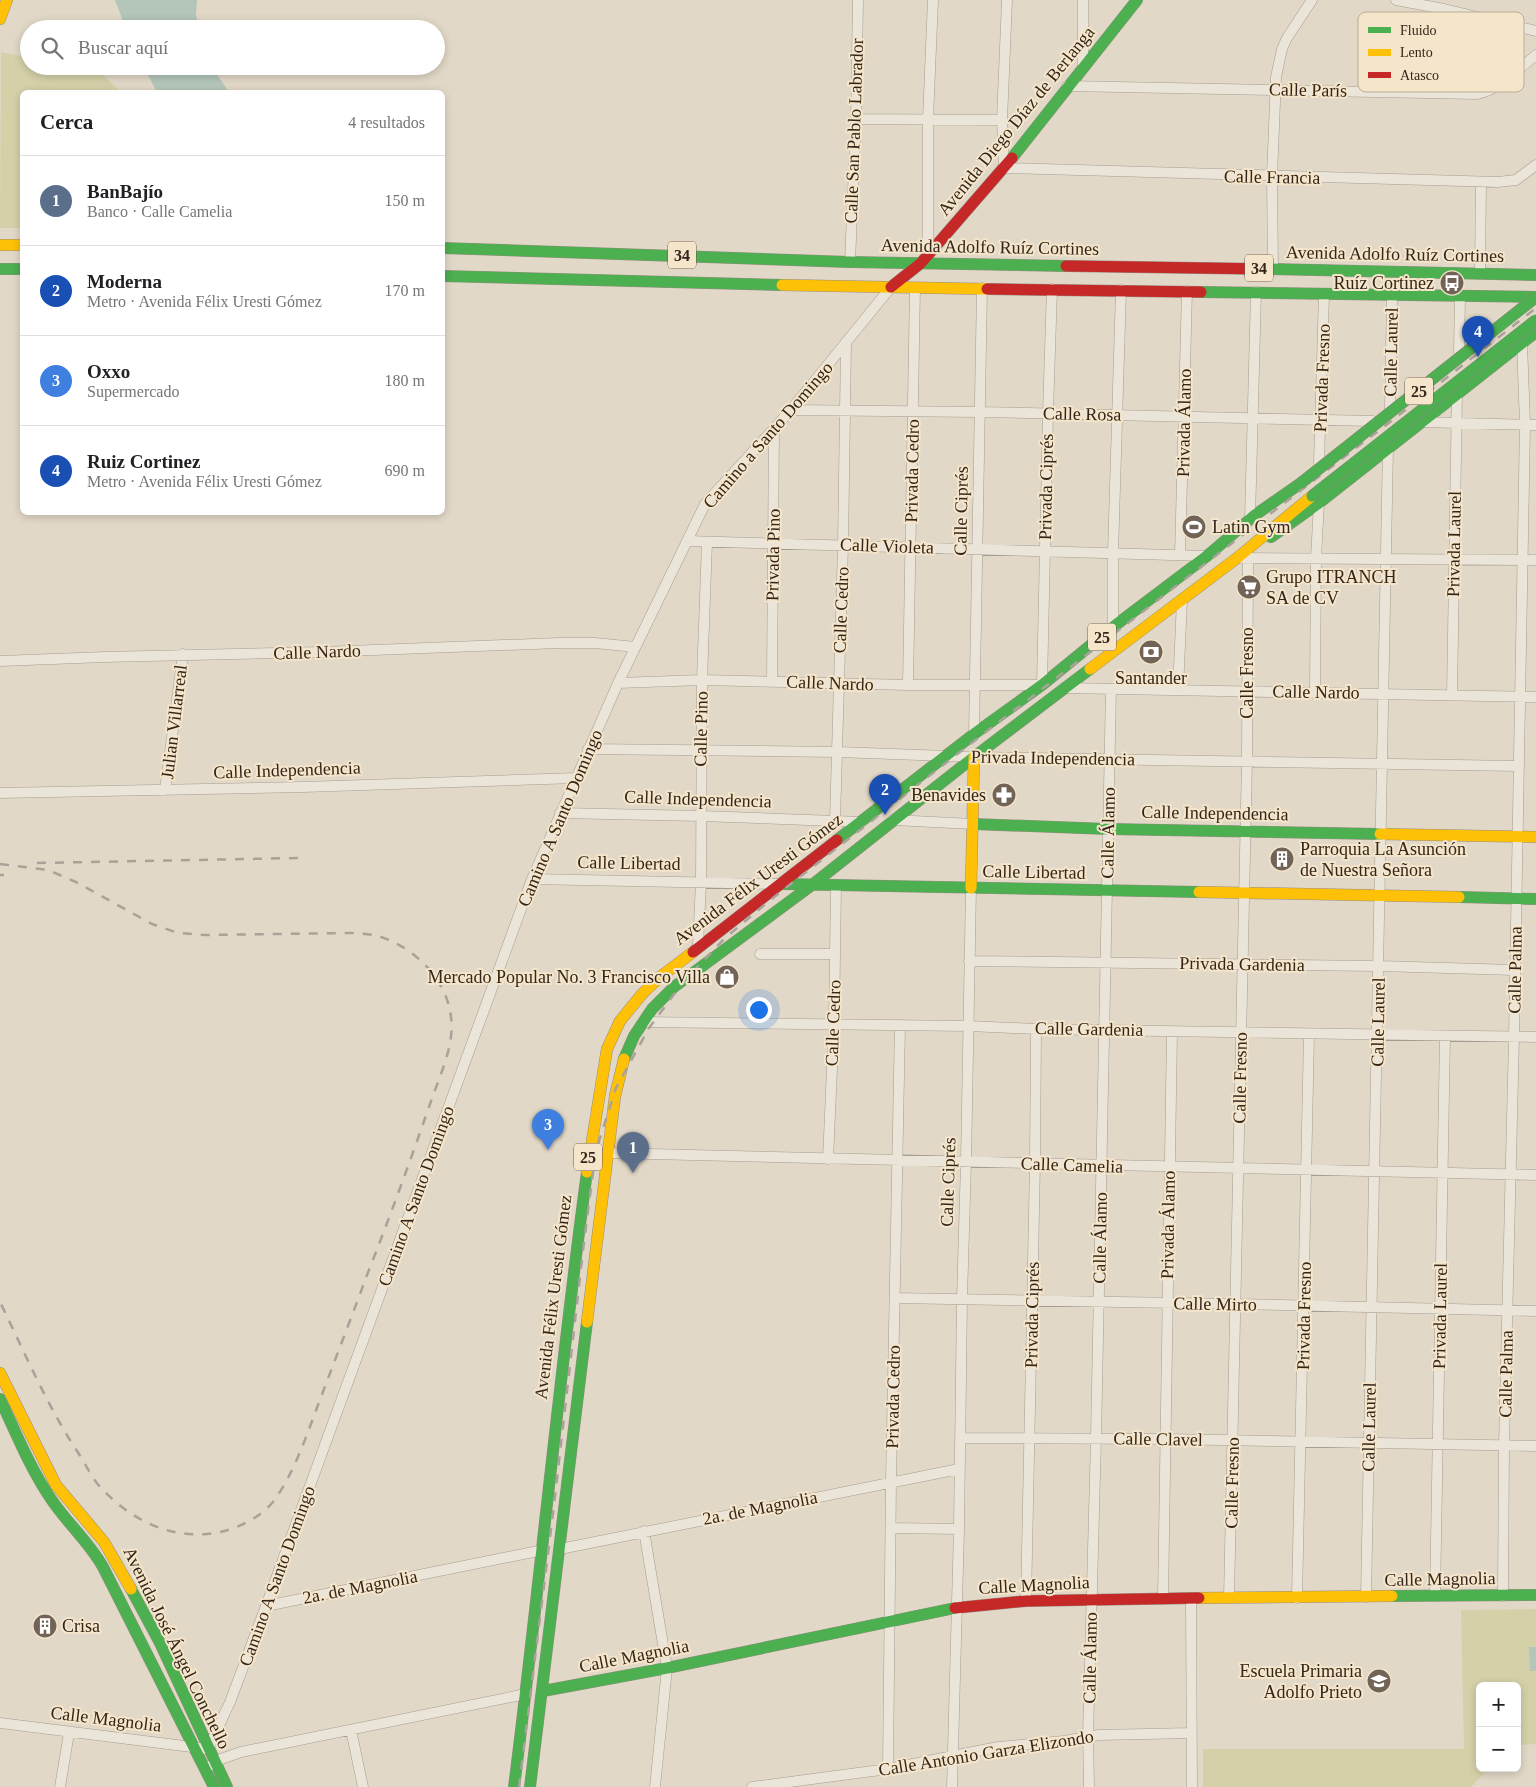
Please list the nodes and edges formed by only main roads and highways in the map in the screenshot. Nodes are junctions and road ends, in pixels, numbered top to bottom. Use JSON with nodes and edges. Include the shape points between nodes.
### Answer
{"nodes":[{"id":1,"x":7,"y":0,"type":"edge"},
{"id":2,"x":1137,"y":0,"type":"edge"},
{"id":3,"x":0,"y":19,"type":"edge"},
{"id":4,"x":0,"y":245,"type":"edge"},
{"id":5,"x":20,"y":245,"type":"edge"},
{"id":6,"x":445,"y":248,"type":"edge"},
{"id":7,"x":925,"y":259,"type":"junction"},
{"id":8,"x":0,"y":269,"type":"edge"},
{"id":9,"x":20,"y":269,"type":"edge"},
{"id":10,"x":1536,"y":275,"type":"edge"},
{"id":11,"x":445,"y":276,"type":"edge"},
{"id":12,"x":891,"y":287,"type":"junction"},
{"id":13,"x":915,"y":288,"type":"junction"},
{"id":14,"x":1534,"y":295,"type":"edge"},
{"id":15,"x":1509,"y":312,"type":"junction"},
{"id":16,"x":1536,"y":320,"type":"edge"},
{"id":17,"x":1536,"y":332,"type":"edge"},
{"id":18,"x":1522,"y":343,"type":"junction"},
{"id":19,"x":1315,"y":499,"type":"junction"},
{"id":20,"x":1253,"y":517,"type":"junction"},
{"id":21,"x":974,"y":757,"type":"junction"},
{"id":22,"x":973,"y":824,"type":"junction"},
{"id":23,"x":1536,"y":837,"type":"edge"},
{"id":24,"x":782,"y":884,"type":"junction"},
{"id":25,"x":812,"y":885,"type":"junction"},
{"id":26,"x":971,"y":888,"type":"junction"},
{"id":27,"x":1536,"y":899,"type":"edge"},
{"id":28,"x":0,"y":1373,"type":"edge"},
{"id":29,"x":0,"y":1399,"type":"edge"},
{"id":30,"x":1536,"y":1595,"type":"edge"},
{"id":31,"x":542,"y":1690,"type":"junction"},
{"id":32,"x":524,"y":1716,"type":"junction"},
{"id":33,"x":540,"y":1717,"type":"junction"},
{"id":34,"x":210,"y":1766,"type":"junction"},
{"id":35,"x":200,"y":1787,"type":"edge"},
{"id":36,"x":214,"y":1787,"type":"edge"},
{"id":37,"x":227,"y":1787,"type":"edge"},
{"id":38,"x":508,"y":1787,"type":"edge"},
{"id":39,"x":514,"y":1787,"type":"edge"},
{"id":40,"x":530,"y":1787,"type":"edge"},
{"id":41,"x":536,"y":1787,"type":"edge"}],
"edges":[{"from":1,"to":3,"type":"main road"},
{"from":2,"to":7,"type":"main road","name":"Avenida Diego Díaz de Berlanga","via":[[1004,168]]},
{"from":4,"to":5,"type":"main road"},
{"from":6,"to":7,"type":"main road","name":"Avenida Adolfo Ruíz Cortines","number":"34","via":[[850,262]]},
{"from":7,"to":10,"type":"main road","name":"Avenida Adolfo Ruíz Cortines","number":"34"},
{"from":7,"to":12,"type":"main road","name":"Avenida Diego Díaz de Berlanga"},
{"from":7,"to":13,"type":"main road","name":"Avenida Diego Díaz de Berlanga"},
{"from":8,"to":9,"type":"main road"},
{"from":11,"to":12,"type":"main road","number":"34"},
{"from":12,"to":13,"type":"main road","number":"34"},
{"from":13,"to":14,"type":"main road","number":"34"},
{"from":14,"to":15,"type":"main road"},
{"from":14,"to":20,"type":"main road","name":"Avenida Félix Uresti Gómez","number":"25","bridge":true,"via":[[1301,483]]},
{"from":15,"to":18,"type":"main road","via":[[1518,312],[1524,317]]},
{"from":15,"to":20,"type":"main road","via":[[1390,408],[1266,500]]},
{"from":16,"to":19,"type":"main road","name":"Avenida Félix Uresti Gómez","number":"25","bridge":true},
{"from":17,"to":18,"type":"main road"},
{"from":18,"to":19,"type":"main road"},
{"from":19,"to":21,"type":"main road","name":"Avenida Félix Uresti Gómez","number":"25","via":[[1256,543],[1243,558],[1182,600]]},
{"from":20,"to":24,"type":"main road","name":"Avenida Félix Uresti Gómez","number":"25","via":[[1042,685]]},
{"from":21,"to":22,"type":"main road","name":"Calle Ciprés"},
{"from":21,"to":25,"type":"main road","name":"Avenida Félix Uresti Gómez","number":"25"},
{"from":22,"to":23,"type":"main road","name":"Calle Independencia"},
{"from":22,"to":26,"type":"main road","name":"Calle Ciprés"},
{"from":24,"to":25,"type":"main road","name":"Calle Libertad"},
{"from":24,"to":32,"type":"main road","name":"Avenida Félix Uresti Gómez","number":"25","via":[[660,977],[620,1021],[607,1049],[583,1190]]},
{"from":25,"to":26,"type":"main road","name":"Calle Libertad"},
{"from":25,"to":31,"type":"main road","name":"Avenida Félix Uresti Gómez","number":"25","via":[[674,987],[643,1022],[627,1049],[619,1076]]},
{"from":26,"to":27,"type":"main road","name":"Calle Libertad"},
{"from":28,"to":34,"type":"main road","name":"Avenida José Ángel Conchello","via":[[56,1485],[104,1542],[118,1564],[160,1643],[208,1750]]},
{"from":29,"to":34,"type":"main road","name":"Avenida José Ángel Conchello","via":[[45,1490],[104,1566],[194,1747]]},
{"from":30,"to":31,"type":"main road","name":"Calle Magnolia","via":[[1026,1601],[957,1608],[668,1668]]},
{"from":31,"to":33,"type":"main road","name":"Avenida Félix Uresti Gómez","number":"25"},
{"from":32,"to":38,"type":"main road","number":"25","via":[[515,1738]]},
{"from":32,"to":39,"type":"main road","name":"Avenida Félix Uresti Gómez","number":"25"},
{"from":33,"to":40,"type":"main road","name":"Avenida Félix Uresti Gómez","number":"25"},
{"from":33,"to":41,"type":"main road","number":"25","via":[[543,1730]]},
{"from":34,"to":35,"type":"main road"},
{"from":34,"to":36,"type":"main road","name":"Avenida José Ángel Conchello"},
{"from":34,"to":37,"type":"main road","name":"Avenida José Ángel Conchello"}]}
